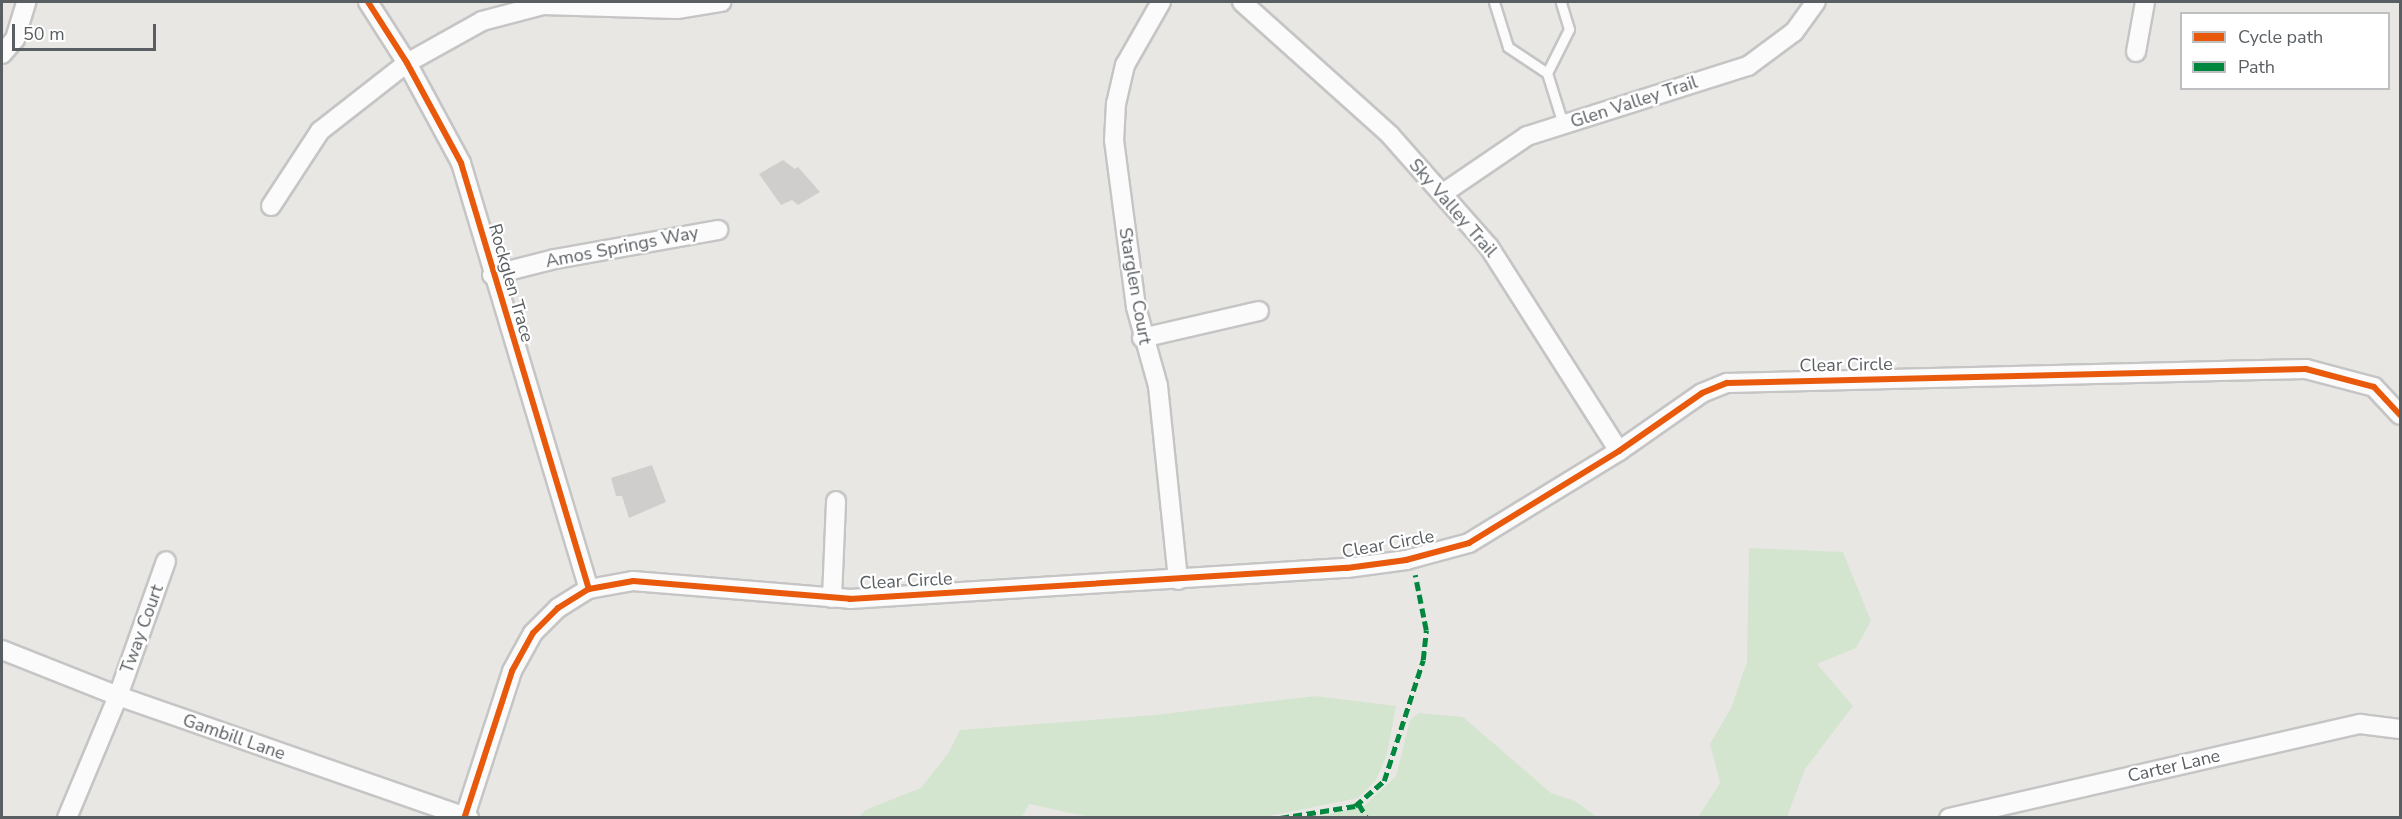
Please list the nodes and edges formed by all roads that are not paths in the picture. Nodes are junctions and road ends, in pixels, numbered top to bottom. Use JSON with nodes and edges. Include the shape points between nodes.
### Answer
{"nodes":[{"id":1,"x":26,"y":2,"type":"edge"},
{"id":2,"x":368,"y":2,"type":"edge"},
{"id":3,"x":721,"y":2,"type":"edge"},
{"id":4,"x":1161,"y":2,"type":"edge"},
{"id":5,"x":1242,"y":2,"type":"edge"},
{"id":6,"x":1494,"y":2,"type":"edge"},
{"id":7,"x":1561,"y":2,"type":"edge"},
{"id":8,"x":1816,"y":2,"type":"edge"},
{"id":9,"x":2145,"y":2,"type":"edge"},
{"id":10,"x":2136,"y":52,"type":"dead end"},
{"id":11,"x":2,"y":54,"type":"edge"},
{"id":12,"x":407,"y":63,"type":"junction"},
{"id":13,"x":1547,"y":73,"type":"junction"},
{"id":14,"x":1563,"y":124,"type":"junction"},
{"id":15,"x":1442,"y":194,"type":"junction"},
{"id":16,"x":271,"y":206,"type":"dead end"},
{"id":17,"x":718,"y":230,"type":"dead end"},
{"id":18,"x":492,"y":276,"type":"junction"},
{"id":19,"x":1259,"y":311,"type":"dead end"},
{"id":20,"x":1142,"y":338,"type":"junction"},
{"id":21,"x":2400,"y":415,"type":"edge"},
{"id":22,"x":1619,"y":451,"type":"junction"},
{"id":23,"x":836,"y":501,"type":"dead end"},
{"id":24,"x":166,"y":561,"type":"dead end"},
{"id":25,"x":1178,"y":580,"type":"junction"},
{"id":26,"x":589,"y":589,"type":"junction"},
{"id":27,"x":832,"y":598,"type":"junction"},
{"id":28,"x":2,"y":650,"type":"edge"},
{"id":29,"x":117,"y":696,"type":"junction"},
{"id":30,"x":2400,"y":729,"type":"edge"},
{"id":31,"x":467,"y":817,"type":"edge"},
{"id":32,"x":1949,"y":817,"type":"edge"},
{"id":33,"x":67,"y":818,"type":"edge"}],
"edges":[{"from":1,"to":11,"type":"street","via":[[15,39]]},
{"from":2,"to":12,"type":"street","name":"Rockglen Trace"},
{"from":3,"to":12,"type":"street","via":[[677,9],[531,7],[482,21]]},
{"from":4,"to":20,"type":"street","name":"Starglen Court","via":[[1125,65],[1116,104],[1114,141]]},
{"from":5,"to":15,"type":"street","name":"Sky Valley Trail","via":[[1390,135]]},
{"from":6,"to":13,"type":"lane","via":[[1508,47]]},
{"from":7,"to":13,"type":"lane","via":[[1569,29]]},
{"from":8,"to":14,"type":"street","name":"Glen Valley Trail","via":[[1794,32],[1748,66]]},
{"from":9,"to":10,"type":"street"},
{"from":12,"to":16,"type":"street","via":[[320,131]]},
{"from":12,"to":18,"type":"street","name":"Rockglen Trace","via":[[461,163]]},
{"from":13,"to":14,"type":"lane"},
{"from":14,"to":15,"type":"street","name":"Glen Valley Trail","via":[[1527,136]]},
{"from":15,"to":22,"type":"street","name":"Sky Valley Trail","via":[[1489,247]]},
{"from":17,"to":18,"type":"street","name":"Amos Springs Way","via":[[555,259]]},
{"from":18,"to":26,"type":"street","name":"Rockglen Trace"},
{"from":19,"to":20,"type":"street"},
{"from":20,"to":25,"type":"street","name":"Starglen Court","via":[[1158,386]]},
{"from":21,"to":22,"type":"street","name":"Clear Circle","via":[[2374,387],[2306,369],[1730,382],[1702,393]]},
{"from":22,"to":25,"type":"street","name":"Clear Circle","via":[[1469,543],[1406,560],[1356,567]]},
{"from":23,"to":27,"type":"street"},
{"from":24,"to":29,"type":"street","name":"Tway Court"},
{"from":25,"to":27,"type":"street","name":"Clear Circle"},
{"from":26,"to":27,"type":"street","name":"Clear Circle","via":[[633,582]]},
{"from":26,"to":31,"type":"street","name":"Clear Circle","via":[[558,608],[533,633],[512,671]]},
{"from":28,"to":29,"type":"street","name":"Gambill Lane"},
{"from":29,"to":31,"type":"street","name":"Gambill Lane"},
{"from":29,"to":33,"type":"street","name":"Tway Court"},
{"from":30,"to":32,"type":"street","name":"Carter Lane","via":[[2360,724]]}]}
